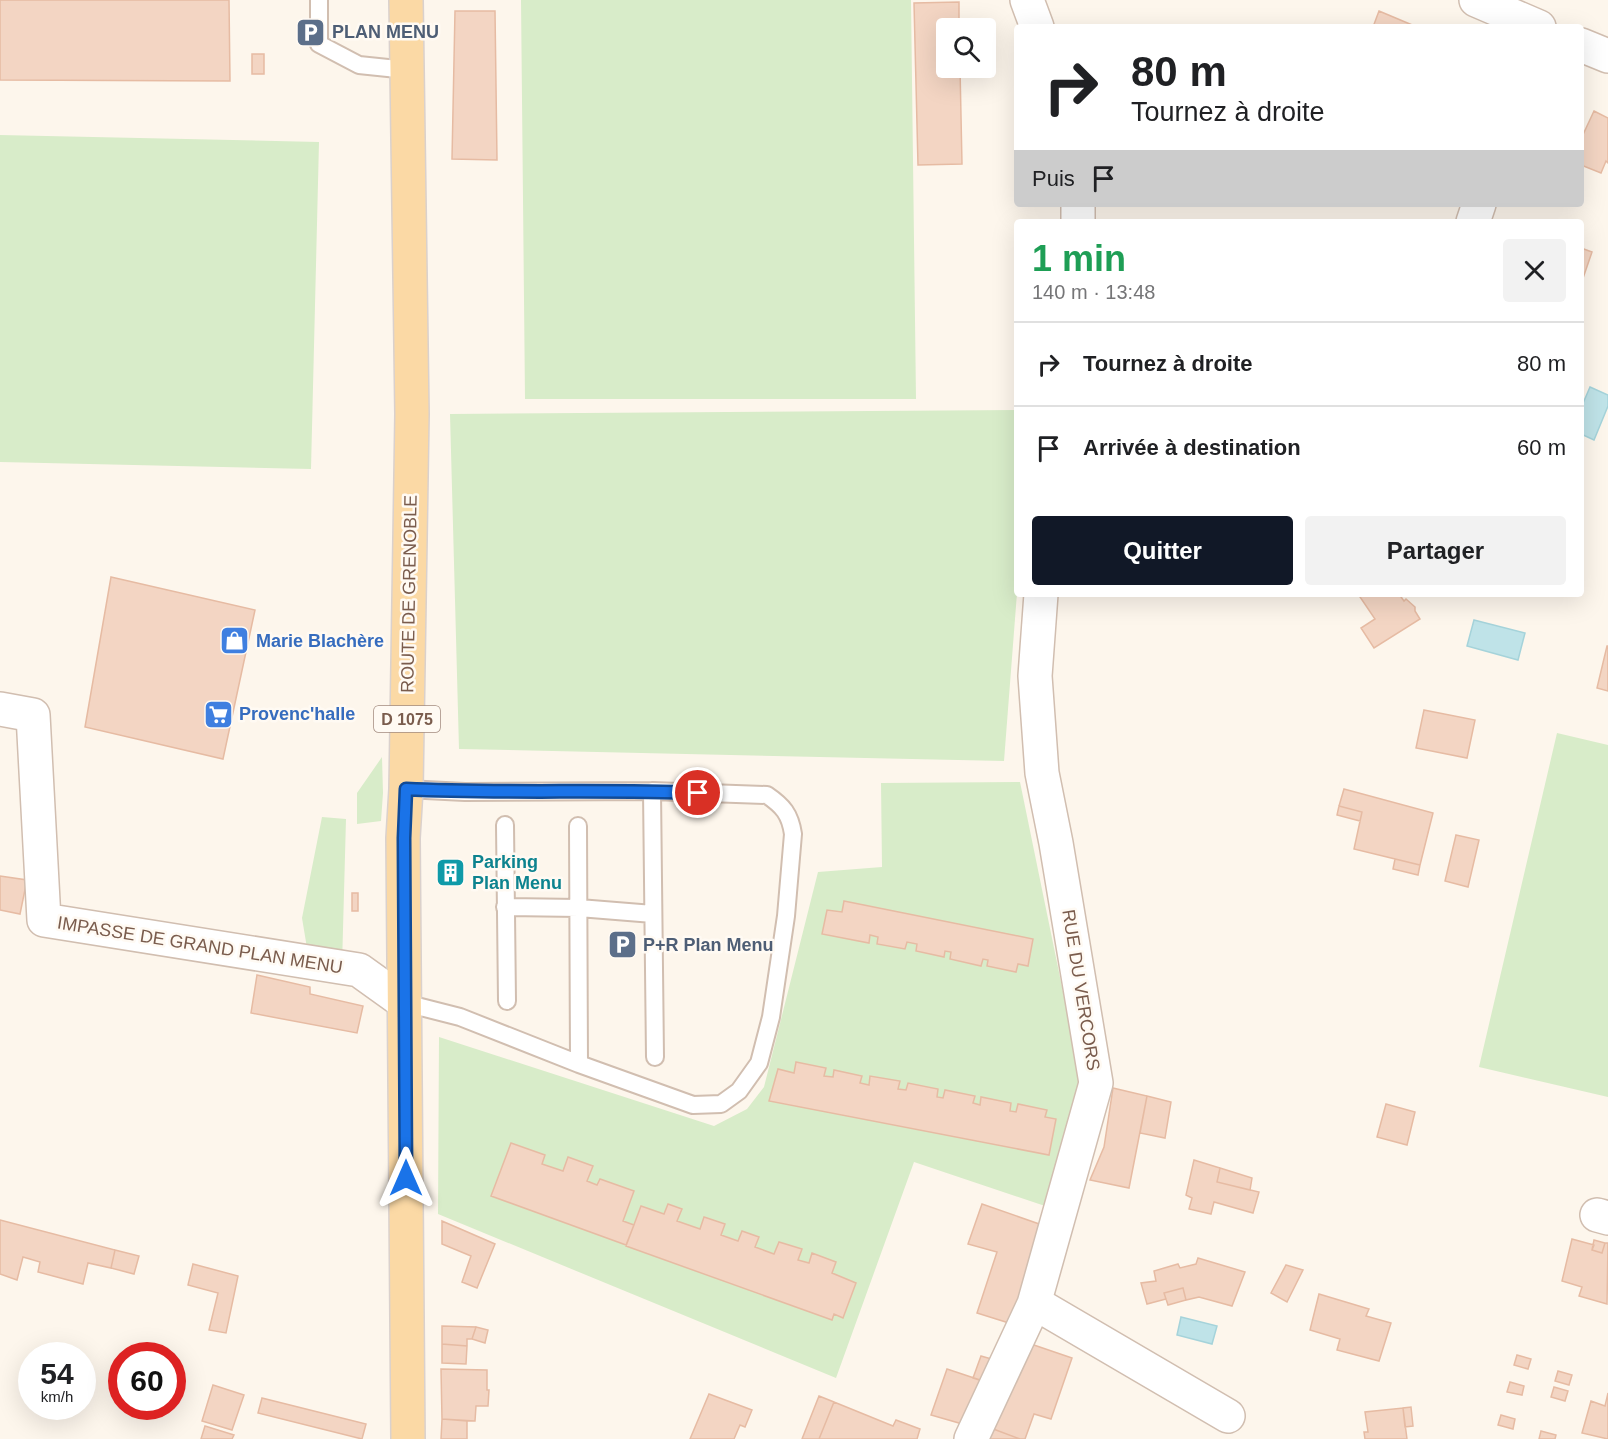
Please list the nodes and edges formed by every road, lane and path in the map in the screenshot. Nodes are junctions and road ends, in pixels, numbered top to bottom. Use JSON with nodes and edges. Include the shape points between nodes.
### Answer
{"nodes":[{"id":1,"x":319,"y":0,"type":"edge"},
{"id":2,"x":406,"y":0,"type":"edge"},
{"id":3,"x":1026,"y":0,"type":"edge"},
{"id":4,"x":1476,"y":0,"type":"edge"},
{"id":5,"x":1036,"y":24,"type":"edge"},
{"id":6,"x":1532,"y":24,"type":"edge"},
{"id":7,"x":1584,"y":46,"type":"edge"},
{"id":8,"x":1608,"y":56,"type":"edge"},
{"id":9,"x":407,"y":70,"type":"junction"},
{"id":10,"x":1041,"y":597,"type":"edge"},
{"id":11,"x":0,"y":709,"type":"edge"},
{"id":12,"x":406,"y":789,"type":"junction"},
{"id":13,"x":652,"y":791,"type":"junction"},
{"id":14,"x":505,"y":825,"type":"dead end"},
{"id":15,"x":578,"y":826,"type":"dead end"},
{"id":16,"x":505,"y":907,"type":"junction"},
{"id":17,"x":579,"y":908,"type":"junction"},
{"id":18,"x":653,"y":914,"type":"junction"},
{"id":19,"x":507,"y":1001,"type":"dead end"},
{"id":20,"x":405,"y":1003,"type":"junction"},
{"id":21,"x":655,"y":1057,"type":"dead end"},
{"id":22,"x":579,"y":1064,"type":"junction"},
{"id":23,"x":1034,"y":1304,"type":"junction"},
{"id":24,"x":1228,"y":1416,"type":"dead end"},
{"id":25,"x":408,"y":1439,"type":"edge"},
{"id":26,"x":971,"y":1439,"type":"edge"}],
"edges":[{"from":1,"to":9,"type":"lane","via":[[319,44],[360,65]]},
{"from":2,"to":9,"type":"main road","name":"ROUTE DE GRENOBLE","number":"D 1075"},
{"from":3,"to":5,"type":"street"},
{"from":4,"to":6,"type":"street"},
{"from":7,"to":8,"type":"street"},
{"from":9,"to":12,"type":"main road","name":"ROUTE DE GRENOBLE","number":"D 1075","via":[[412,414]]},
{"from":10,"to":23,"type":"street","name":"RUE DU VERCORS","via":[[1035,676],[1042,773],[1096,1083]]},
{"from":11,"to":20,"type":"street","name":"IMPASSE DE GRAND PLAN MENU","via":[[33,715],[44,920],[359,970]]},
{"from":12,"to":13,"type":"lane"},
{"from":12,"to":20,"type":"main road","name":"ROUTE DE GRENOBLE","number":"D 1075"},
{"from":13,"to":18,"type":"lane"},
{"from":13,"to":22,"type":"lane","via":[[767,795],[782,805],[791,822],[786,916],[771,1017],[759,1063],[740,1091],[721,1104],[693,1105]]},
{"from":14,"to":16,"type":"lane"},
{"from":15,"to":17,"type":"lane"},
{"from":16,"to":17,"type":"lane"},
{"from":16,"to":19,"type":"lane"},
{"from":17,"to":18,"type":"lane"},
{"from":17,"to":22,"type":"lane"},
{"from":18,"to":21,"type":"lane"},
{"from":20,"to":22,"type":"lane","via":[[460,1017]]},
{"from":20,"to":25,"type":"main road","name":"ROUTE DE GRENOBLE","number":"D 1075"},
{"from":23,"to":24,"type":"street"},
{"from":23,"to":26,"type":"street","name":"RUE DU VERCORS"}]}
